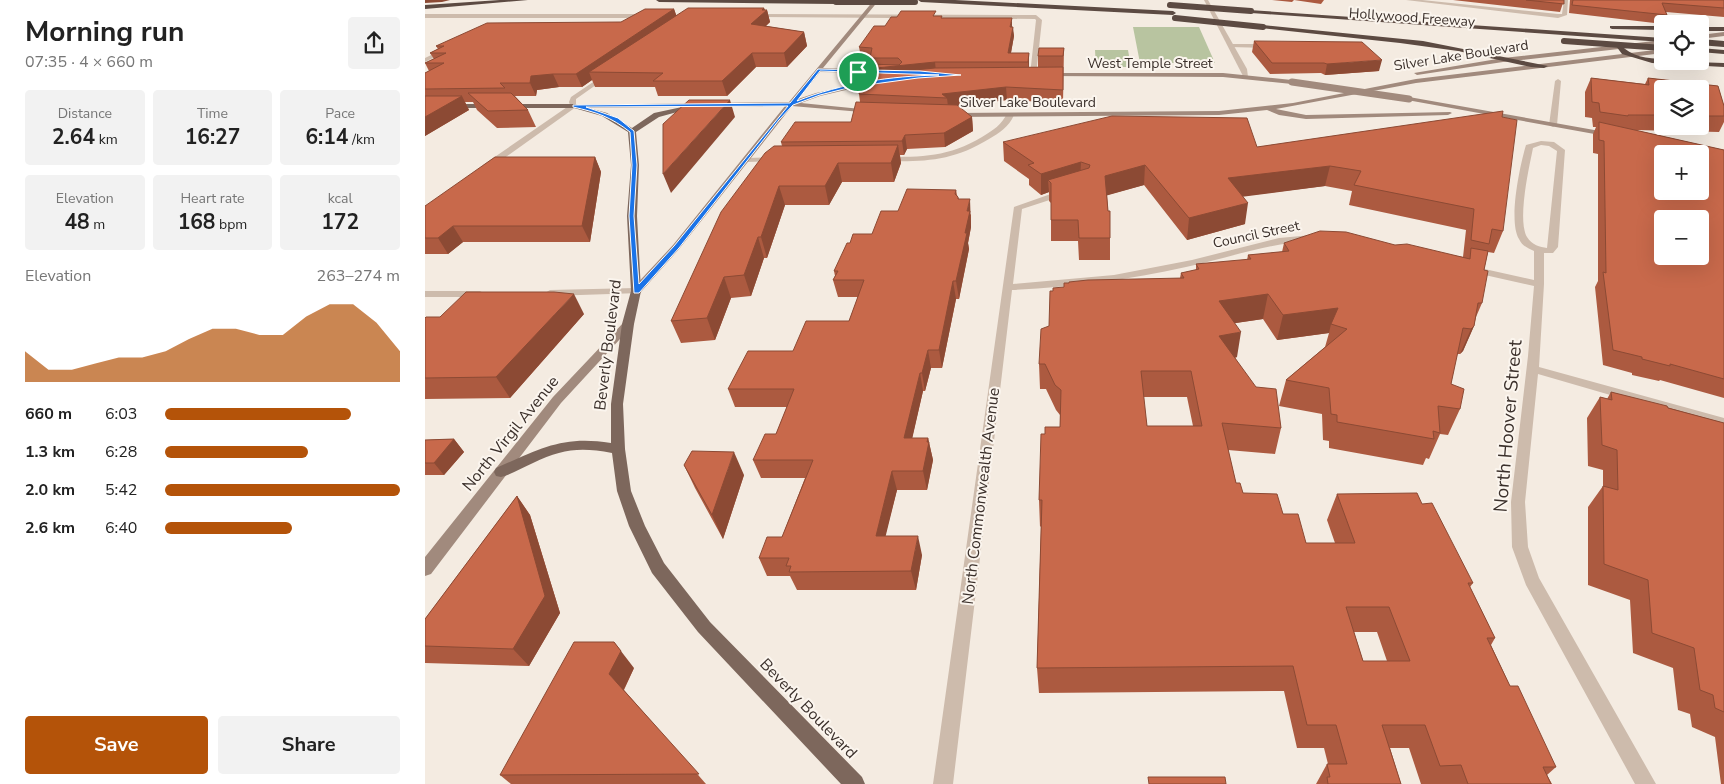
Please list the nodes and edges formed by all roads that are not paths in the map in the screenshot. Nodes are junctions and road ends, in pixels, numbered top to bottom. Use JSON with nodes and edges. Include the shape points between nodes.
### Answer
{"nodes":[{"id":1,"x":525,"y":0,"type":"edge"},
{"id":2,"x":659,"y":0,"type":"edge"},
{"id":3,"x":877,"y":0,"type":"edge"},
{"id":4,"x":1206,"y":0,"type":"edge"},
{"id":5,"x":1408,"y":0,"type":"edge"},
{"id":6,"x":1566,"y":0,"type":"edge"},
{"id":7,"x":918,"y":1,"type":"edge"},
{"id":8,"x":1161,"y":5,"type":"dead end"},
{"id":9,"x":425,"y":7,"type":"edge"},
{"id":10,"x":1251,"y":11,"type":"junction"},
{"id":11,"x":1174,"y":15,"type":"junction"},
{"id":12,"x":425,"y":16,"type":"edge"},
{"id":13,"x":516,"y":16,"type":"junction"},
{"id":14,"x":652,"y":16,"type":"edge"},
{"id":15,"x":748,"y":16,"type":"edge"},
{"id":16,"x":865,"y":16,"type":"junction"},
{"id":17,"x":500,"y":24,"type":"edge"},
{"id":18,"x":1558,"y":25,"type":"dead end"},
{"id":19,"x":1606,"y":26,"type":"dead end"},
{"id":20,"x":1654,"y":28,"type":"edge"},
{"id":21,"x":1709,"y":29,"type":"edge"},
{"id":22,"x":1724,"y":29,"type":"edge"},
{"id":23,"x":1724,"y":34,"type":"edge"},
{"id":24,"x":1709,"y":36,"type":"edge"},
{"id":25,"x":1654,"y":40,"type":"edge"},
{"id":26,"x":1654,"y":42,"type":"edge"},
{"id":27,"x":1709,"y":44,"type":"edge"},
{"id":28,"x":1724,"y":44,"type":"edge"},
{"id":29,"x":1231,"y":46,"type":"junction"},
{"id":30,"x":1275,"y":46,"type":"edge"},
{"id":31,"x":1619,"y":46,"type":"junction"},
{"id":32,"x":451,"y":47,"type":"edge"},
{"id":33,"x":1654,"y":48,"type":"edge"},
{"id":34,"x":1654,"y":51,"type":"edge"},
{"id":35,"x":1709,"y":51,"type":"edge"},
{"id":36,"x":1724,"y":52,"type":"edge"},
{"id":37,"x":1629,"y":55,"type":"junction"},
{"id":38,"x":425,"y":60,"type":"edge"},
{"id":39,"x":1503,"y":60,"type":"junction"},
{"id":40,"x":1724,"y":65,"type":"edge"},
{"id":41,"x":1544,"y":66,"type":"junction"},
{"id":42,"x":819,"y":70,"type":"junction"},
{"id":43,"x":612,"y":71,"type":"edge"},
{"id":44,"x":893,"y":72,"type":"edge"},
{"id":45,"x":1024,"y":75,"type":"edge"},
{"id":46,"x":1033,"y":75,"type":"junction"},
{"id":47,"x":1246,"y":76,"type":"junction"},
{"id":48,"x":887,"y":80,"type":"edge"},
{"id":49,"x":1558,"y":82,"type":"dead end"},
{"id":50,"x":792,"y":104,"type":"junction"},
{"id":51,"x":425,"y":106,"type":"edge"},
{"id":52,"x":574,"y":106,"type":"junction"},
{"id":53,"x":697,"y":106,"type":"junction"},
{"id":54,"x":1265,"y":107,"type":"junction"},
{"id":55,"x":879,"y":112,"type":"edge"},
{"id":56,"x":947,"y":115,"type":"edge"},
{"id":57,"x":1010,"y":115,"type":"junction"},
{"id":58,"x":1515,"y":118,"type":"junction"},
{"id":59,"x":1553,"y":125,"type":"junction"},
{"id":60,"x":632,"y":131,"type":"junction"},
{"id":61,"x":1617,"y":136,"type":"edge"},
{"id":62,"x":789,"y":159,"type":"edge"},
{"id":63,"x":874,"y":159,"type":"edge"},
{"id":64,"x":746,"y":160,"type":"junction"},
{"id":65,"x":478,"y":173,"type":"edge"},
{"id":66,"x":1076,"y":188,"type":"edge"},
{"id":67,"x":1322,"y":238,"type":"edge"},
{"id":68,"x":1539,"y":250,"type":"junction"},
{"id":69,"x":1459,"y":266,"type":"edge"},
{"id":70,"x":1539,"y":284,"type":"junction"},
{"id":71,"x":1007,"y":287,"type":"junction"},
{"id":72,"x":636,"y":291,"type":"junction"},
{"id":73,"x":541,"y":293,"type":"edge"},
{"id":74,"x":425,"y":294,"type":"edge"},
{"id":75,"x":493,"y":294,"type":"edge"},
{"id":76,"x":628,"y":324,"type":"junction"},
{"id":77,"x":1533,"y":370,"type":"junction"},
{"id":78,"x":1724,"y":423,"type":"edge"},
{"id":79,"x":618,"y":448,"type":"junction"},
{"id":80,"x":501,"y":472,"type":"junction"},
{"id":81,"x":425,"y":569,"type":"edge"},
{"id":82,"x":855,"y":784,"type":"edge"},
{"id":83,"x":943,"y":784,"type":"edge"},
{"id":84,"x":1646,"y":784,"type":"edge"}],
"edges":[{"from":1,"to":9,"type":"highway"},
{"from":2,"to":7,"type":"highway","bridge":true},
{"from":3,"to":16,"type":"main road"},
{"from":4,"to":29,"type":"street"},
{"from":5,"to":6,"type":"street","via":[[1558,16],[1564,15]]},
{"from":7,"to":11,"type":"highway","via":[[984,2]]},
{"from":8,"to":10,"type":"highway","name":"Hollywood Freeway","bridge":true},
{"from":10,"to":18,"type":"highway"},
{"from":10,"to":25,"type":"highway","name":"Hollywood Freeway"},
{"from":11,"to":33,"type":"highway","name":"Hollywood Freeway","bridge":true},
{"from":11,"to":39,"type":"highway","bridge":true,"via":[[1429,44]]},
{"from":12,"to":13,"type":"street"},
{"from":13,"to":14,"type":"street"},
{"from":13,"to":17,"type":"street"},
{"from":15,"to":16,"type":"street"},
{"from":16,"to":42,"type":"main road"},
{"from":16,"to":46,"type":"street","via":[[1036,17],[1039,20]]},
{"from":19,"to":20,"type":"highway"},
{"from":21,"to":22,"type":"highway"},
{"from":23,"to":24,"type":"main road"},
{"from":26,"to":31,"type":"main road","name":"Silver Lake Boulevard"},
{"from":27,"to":28,"type":"highway","bridge":true},
{"from":29,"to":30,"type":"street"},
{"from":29,"to":47,"type":"street"},
{"from":31,"to":37,"type":"highway"},
{"from":31,"to":39,"type":"main road","name":"Silver Lake Boulevard"},
{"from":32,"to":38,"type":"street"},
{"from":34,"to":37,"type":"main road","name":"Silver Lake Boulevard"},
{"from":35,"to":36,"type":"highway"},
{"from":37,"to":40,"type":"highway","via":[[1666,62]]},
{"from":37,"to":41,"type":"main road","name":"Silver Lake Boulevard"},
{"from":39,"to":41,"type":"highway"},
{"from":39,"to":54,"type":"main road","name":"Silver Lake Boulevard","via":[[1427,71],[1281,100]]},
{"from":41,"to":54,"type":"main road","name":"Silver Lake Boulevard","via":[[1416,81],[1293,105]]},
{"from":42,"to":44,"type":"main road"},
{"from":42,"to":50,"type":"main road"},
{"from":43,"to":52,"type":"street","via":[[573,98]]},
{"from":45,"to":46,"type":"main road","name":"West Temple Street"},
{"from":46,"to":47,"type":"main road","name":"West Temple Street"},
{"from":47,"to":58,"type":"main road","name":"West Temple Street","bridge":true},
{"from":48,"to":50,"type":"main road","via":[[845,87]]},
{"from":49,"to":59,"type":"street"},
{"from":50,"to":53,"type":"main road"},
{"from":50,"to":55,"type":"main road"},
{"from":50,"to":64,"type":"main road"},
{"from":51,"to":52,"type":"main road"},
{"from":52,"to":53,"type":"main road"},
{"from":52,"to":60,"type":"main road","via":[[616,119]]},
{"from":52,"to":65,"type":"street"},
{"from":53,"to":60,"type":"main road","via":[[657,115]]},
{"from":54,"to":57,"type":"main road","name":"Silver Lake Boulevard","via":[[1190,115]]},
{"from":54,"to":58,"type":"main road","via":[[1279,113],[1306,117],[1433,112]]},
{"from":56,"to":57,"type":"main road","name":"Silver Lake Boulevard"},
{"from":57,"to":63,"type":"street","via":[[1005,125],[961,152],[931,158]]},
{"from":58,"to":59,"type":"main road","name":"West Temple Street"},
{"from":59,"to":61,"type":"main road","name":"West Temple Street"},
{"from":60,"to":72,"type":"main road","name":"Beverly Boulevard","via":[[635,165],[631,216]]},
{"from":62,"to":64,"type":"street"},
{"from":64,"to":72,"type":"main road"},
{"from":66,"to":71,"type":"street","name":"North Commonwealth Avenue","via":[[1018,207]]},
{"from":67,"to":71,"type":"street","name":"Council Street","via":[[1288,240],[1104,280]]},
{"from":68,"to":68,"type":"street","via":[[1550,251],[1553,247],[1561,150],[1541,143],[1529,148],[1518,217],[1522,238]]},
{"from":68,"to":70,"type":"street","name":"North Hoover Street"},
{"from":69,"to":70,"type":"street"},
{"from":70,"to":77,"type":"street","name":"North Hoover Street"},
{"from":71,"to":83,"type":"street","name":"North Commonwealth Avenue"},
{"from":72,"to":73,"type":"street"},
{"from":72,"to":76,"type":"main road","name":"Beverly Boulevard"},
{"from":74,"to":75,"type":"street"},
{"from":76,"to":79,"type":"main road","name":"Beverly Boulevard","via":[[618,394]]},
{"from":76,"to":80,"type":"main road","name":"North Virgil Avenue","via":[[557,400]]},
{"from":77,"to":78,"type":"street"},
{"from":77,"to":84,"type":"street","name":"North Hoover Street","via":[[1518,502],[1520,547],[1532,580]]},
{"from":79,"to":80,"type":"main road","via":[[568,445]]},
{"from":79,"to":82,"type":"main road","name":"Beverly Boulevard","via":[[623,491],[658,568],[704,627]]},
{"from":80,"to":81,"type":"main road","name":"North Virgil Avenue"}]}
